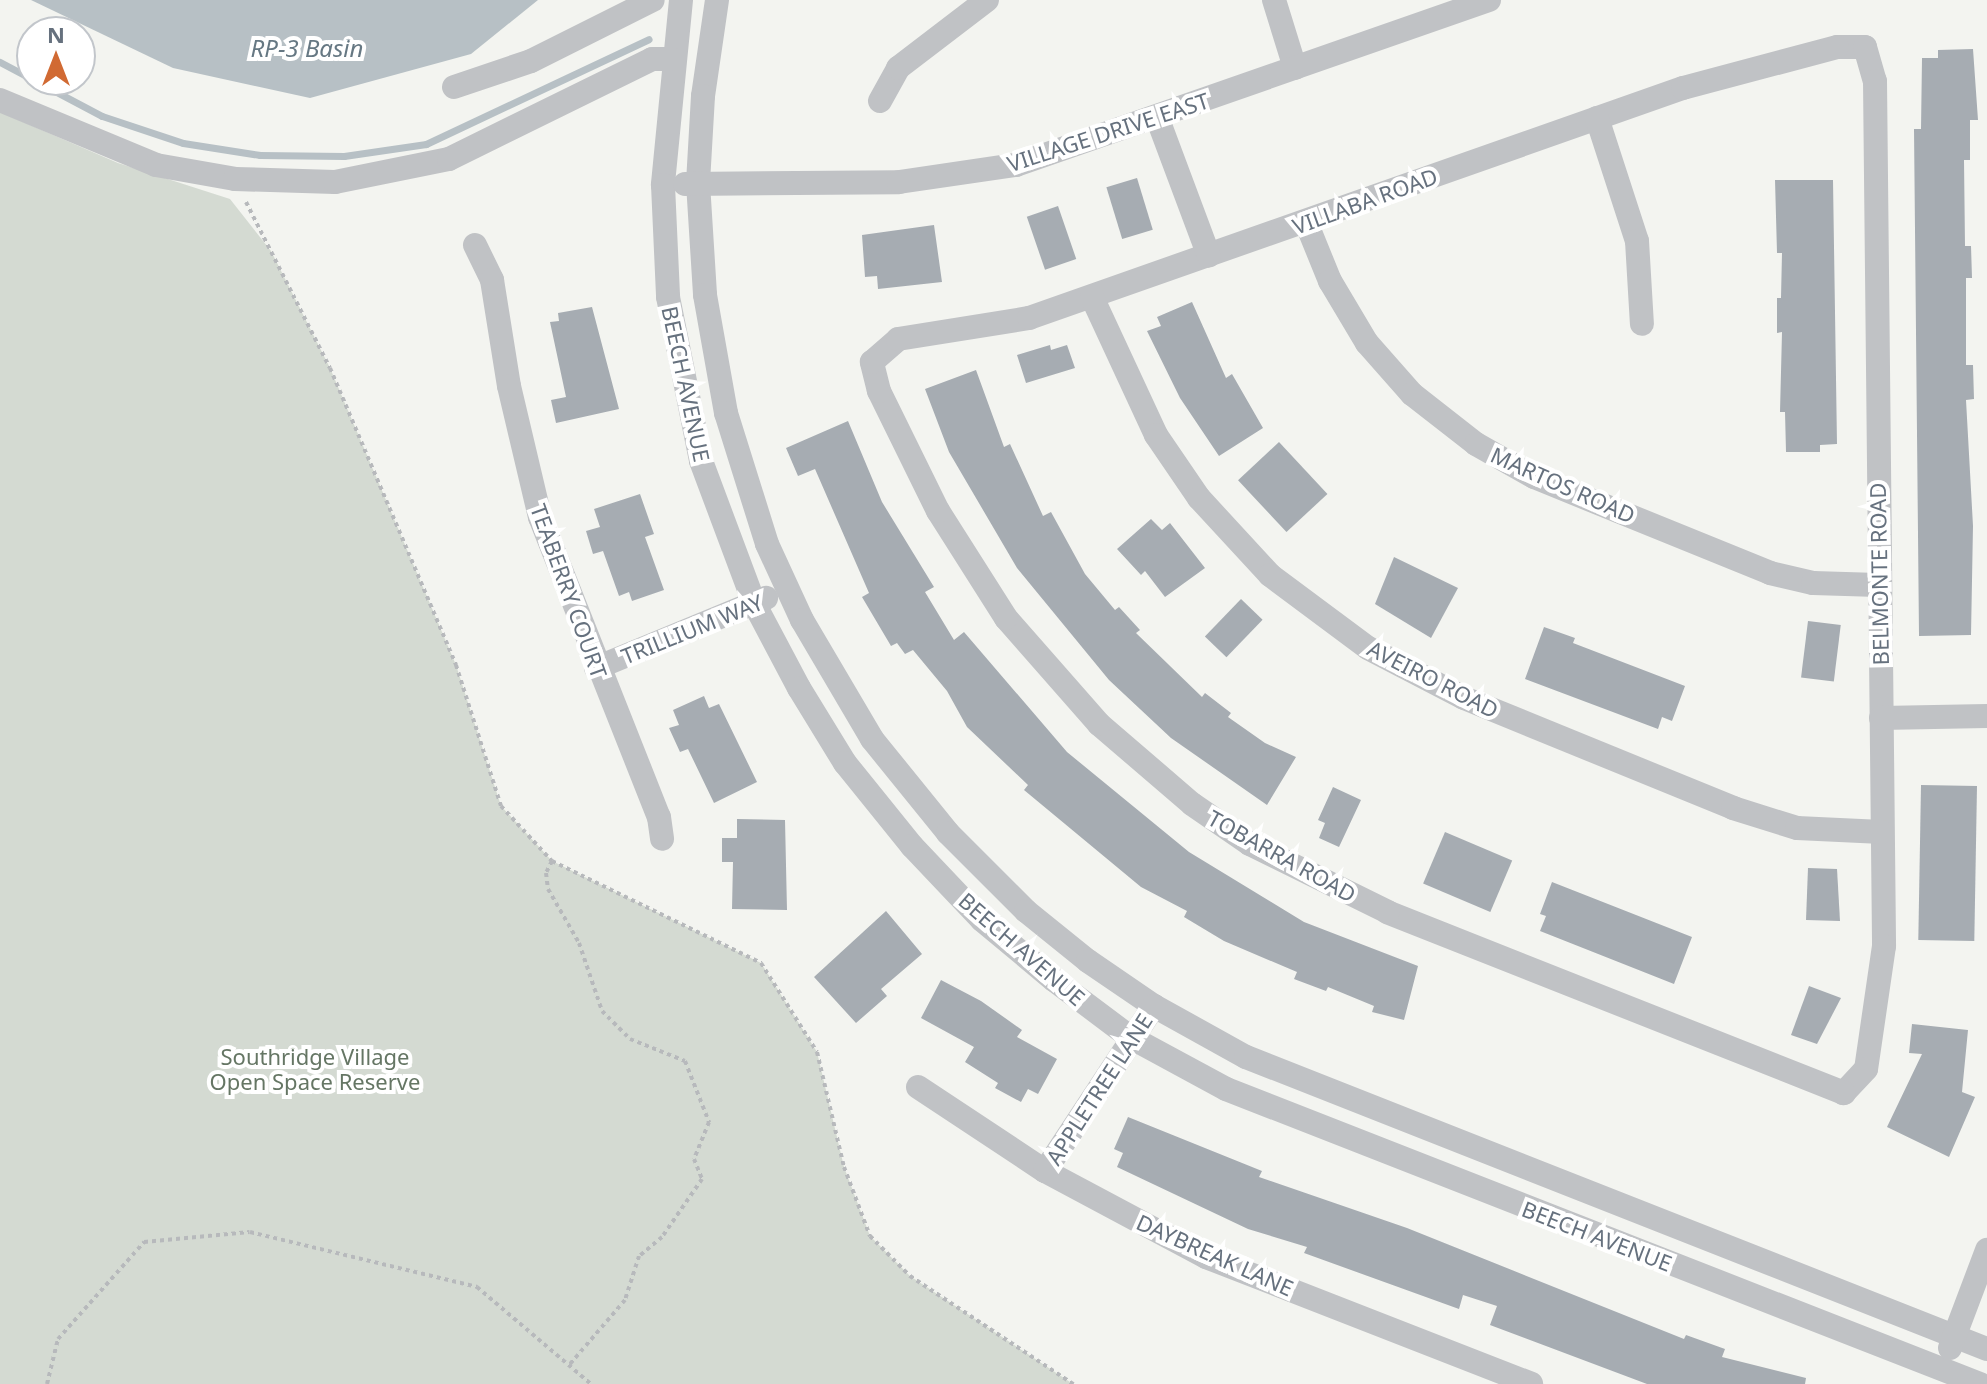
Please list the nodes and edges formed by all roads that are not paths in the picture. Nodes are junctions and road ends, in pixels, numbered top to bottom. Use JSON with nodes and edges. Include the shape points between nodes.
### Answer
{"nodes":[{"id":1,"x":653,"y":0,"type":"edge"},
{"id":2,"x":681,"y":0,"type":"edge"},
{"id":3,"x":717,"y":0,"type":"edge"},
{"id":4,"x":987,"y":0,"type":"edge"},
{"id":5,"x":1274,"y":0,"type":"edge"},
{"id":6,"x":1489,"y":0,"type":"edge"},
{"id":7,"x":1865,"y":47,"type":"joint"},
{"id":8,"x":672,"y":59,"type":"junction"},
{"id":9,"x":1295,"y":68,"type":"junction"},
{"id":10,"x":454,"y":87,"type":"dead end"},
{"id":11,"x":0,"y":100,"type":"edge"},
{"id":12,"x":880,"y":101,"type":"dead end"},
{"id":13,"x":1157,"y":117,"type":"junction"},
{"id":14,"x":1597,"y":118,"type":"junction"},
{"id":15,"x":698,"y":183,"type":"junction"},
{"id":16,"x":663,"y":185,"type":"junction"},
{"id":17,"x":1306,"y":222,"type":"junction"},
{"id":18,"x":475,"y":245,"type":"dead end"},
{"id":19,"x":1209,"y":256,"type":"junction"},
{"id":20,"x":1092,"y":297,"type":"junction"},
{"id":21,"x":1642,"y":324,"type":"dead end"},
{"id":22,"x":872,"y":362,"type":"joint"},
{"id":23,"x":1878,"y":585,"type":"junction"},
{"id":24,"x":787,"y":590,"type":"junction"},
{"id":25,"x":754,"y":603,"type":"junction"},
{"id":26,"x":596,"y":668,"type":"junction"},
{"id":27,"x":1987,"y":716,"type":"edge"},
{"id":28,"x":1881,"y":718,"type":"junction"},
{"id":29,"x":1882,"y":832,"type":"junction"},
{"id":30,"x":662,"y":839,"type":"dead end"},
{"id":31,"x":1154,"y":1006,"type":"junction"},
{"id":32,"x":1130,"y":1037,"type":"junction"},
{"id":33,"x":918,"y":1087,"type":"dead end"},
{"id":34,"x":1844,"y":1093,"type":"joint"},
{"id":35,"x":1045,"y":1171,"type":"junction"},
{"id":36,"x":1987,"y":1250,"type":"edge"},
{"id":37,"x":1954,"y":1336,"type":"junction"},
{"id":38,"x":1987,"y":1349,"type":"edge"},
{"id":39,"x":1940,"y":1377,"type":"edge"},
{"id":40,"x":1531,"y":1384,"type":"edge"},
{"id":41,"x":1980,"y":1384,"type":"edge"}],
"edges":[{"from":1,"to":10,"type":"street","via":[[531,61]]},
{"from":2,"to":8,"type":"street","name":"BEECH AVENUE"},
{"from":3,"to":15,"type":"street","name":"BEECH AVENUE","via":[[703,96]]},
{"from":4,"to":12,"type":"street","via":[[898,68]]},
{"from":5,"to":9,"type":"street"},
{"from":6,"to":9,"type":"street","name":"VILLAGE DRIVE EAST"},
{"from":7,"to":14,"type":"street","name":"VILLABA ROAD","via":[[1837,47],[1767,63]]},
{"from":7,"to":23,"type":"street","name":"BELMONTE ROAD","via":[[1875,81]]},
{"from":8,"to":11,"type":"street","via":[[652,59],[552,112],[413,170],[335,182],[235,179],[156,165]]},
{"from":8,"to":16,"type":"street","name":"BEECH AVENUE"},
{"from":9,"to":13,"type":"street","name":"VILLAGE DRIVE EAST"},
{"from":13,"to":15,"type":"street","name":"VILLAGE DRIVE EAST","via":[[1042,158],[962,176],[864,183]]},
{"from":13,"to":19,"type":"street"},
{"from":14,"to":17,"type":"street","name":"VILLABA ROAD"},
{"from":14,"to":21,"type":"street","via":[[1637,241]]},
{"from":15,"to":16,"type":"street","name":"VILLAGE DRIVE EAST"},
{"from":15,"to":24,"type":"street","name":"BEECH AVENUE","via":[[705,295],[726,413]]},
{"from":16,"to":25,"type":"street","name":"BEECH AVENUE","via":[[668,297],[682,386],[701,461]]},
{"from":17,"to":19,"type":"street","name":"VILLABA ROAD"},
{"from":17,"to":23,"type":"street","name":"MARTOS ROAD","via":[[1330,281],[1367,343],[1412,394],[1476,444],[1534,477],[1770,573],[1813,583]]},
{"from":18,"to":26,"type":"street","name":"TEABERRY COURT","via":[[492,280],[509,386],[540,517]]},
{"from":19,"to":20,"type":"street","name":"VILLABA ROAD"},
{"from":20,"to":22,"type":"street","name":"VILLABA ROAD","via":[[975,330],[898,339],[881,348]]},
{"from":20,"to":29,"type":"street","name":"AVEIRO ROAD","via":[[1137,400],[1199,498],[1270,575],[1368,648],[1464,698],[1733,808],[1797,828]]},
{"from":22,"to":34,"type":"street","name":"TOBARRA ROAD","via":[[879,391],[938,511],[1006,618],[1099,724],[1201,811],[1250,844],[1388,912]]},
{"from":23,"to":28,"type":"street","name":"BELMONTE ROAD"},
{"from":24,"to":25,"type":"street","name":"TRILLIUM WAY"},
{"from":24,"to":31,"type":"street","name":"BEECH AVENUE","via":[[872,739],[948,833],[1026,911]]},
{"from":25,"to":26,"type":"street","name":"TRILLIUM WAY"},
{"from":25,"to":32,"type":"street","name":"BEECH AVENUE","via":[[845,763],[912,846],[982,920]]},
{"from":26,"to":30,"type":"street","name":"TEABERRY COURT","via":[[659,817]]},
{"from":27,"to":28,"type":"street"},
{"from":28,"to":29,"type":"street","name":"BELMONTE ROAD"},
{"from":29,"to":34,"type":"street","name":"BELMONTE ROAD","via":[[1884,946],[1877,1017],[1866,1069]]},
{"from":31,"to":32,"type":"street","name":"APPLETREE LANE"},
{"from":31,"to":37,"type":"street","name":"BEECH AVENUE","via":[[1246,1057],[1312,1085]]},
{"from":32,"to":35,"type":"street","name":"APPLETREE LANE"},
{"from":32,"to":39,"type":"street","name":"BEECH AVENUE","via":[[1226,1089],[1319,1129]]},
{"from":33,"to":35,"type":"street","name":"DAYBREAK LANE"},
{"from":35,"to":40,"type":"street","name":"DAYBREAK LANE","via":[[1206,1257]]},
{"from":36,"to":37,"type":"street"},
{"from":37,"to":38,"type":"street","name":"BEECH AVENUE"},
{"from":37,"to":39,"type":"street"},
{"from":39,"to":41,"type":"street","name":"BEECH AVENUE"}]}
